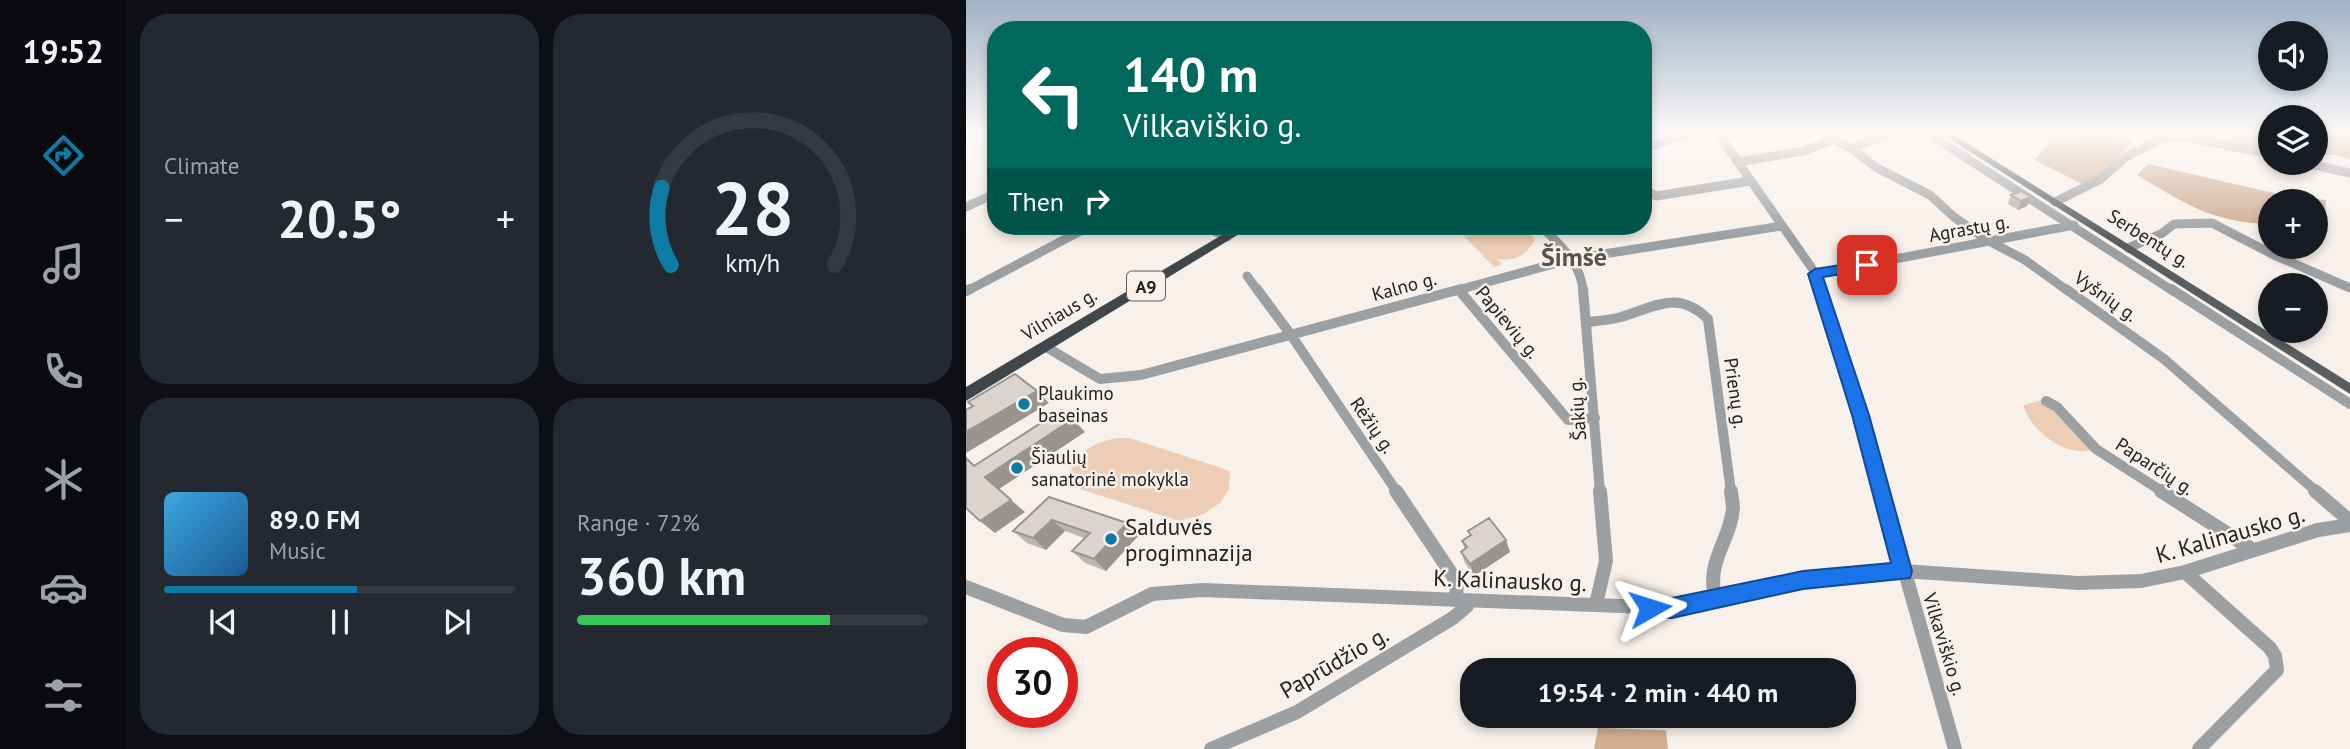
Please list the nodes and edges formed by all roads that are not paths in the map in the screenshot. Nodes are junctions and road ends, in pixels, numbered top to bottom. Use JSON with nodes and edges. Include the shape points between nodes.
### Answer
{"nodes":[{"id":1,"x":1740,"y":167,"type":"edge"},
{"id":2,"x":1876,"y":167,"type":"edge"},
{"id":3,"x":1980,"y":167,"type":"edge"},
{"id":4,"x":1999,"y":167,"type":"edge"},
{"id":5,"x":2114,"y":167,"type":"edge"},
{"id":6,"x":2328,"y":168,"type":"edge"},
{"id":7,"x":2350,"y":173,"type":"edge"},
{"id":8,"x":1750,"y":181,"type":"junction"},
{"id":9,"x":1652,"y":194,"type":"edge"},
{"id":10,"x":987,"y":197,"type":"edge"},
{"id":11,"x":2055,"y":202,"type":"junction"},
{"id":12,"x":966,"y":207,"type":"edge"},
{"id":13,"x":2086,"y":222,"type":"junction"},
{"id":14,"x":1782,"y":226,"type":"junction"},
{"id":15,"x":2072,"y":226,"type":"junction"},
{"id":16,"x":1073,"y":235,"type":"edge"},
{"id":17,"x":1223,"y":235,"type":"edge"},
{"id":18,"x":1230,"y":235,"type":"edge"},
{"id":19,"x":1549,"y":235,"type":"edge"},
{"id":20,"x":1227,"y":237,"type":"junction"},
{"id":21,"x":1987,"y":240,"type":"junction"},
{"id":22,"x":2128,"y":248,"type":"junction"},
{"id":23,"x":1572,"y":259,"type":"junction"},
{"id":24,"x":1815,"y":274,"type":"junction"},
{"id":25,"x":1247,"y":276,"type":"dead end"},
{"id":26,"x":2350,"y":288,"type":"edge"},
{"id":27,"x":966,"y":290,"type":"edge"},
{"id":28,"x":1459,"y":290,"type":"junction"},
{"id":29,"x":1588,"y":322,"type":"junction"},
{"id":30,"x":1291,"y":335,"type":"junction"},
{"id":31,"x":1046,"y":347,"type":"junction"},
{"id":32,"x":2350,"y":388,"type":"edge"},
{"id":33,"x":966,"y":395,"type":"edge"},
{"id":34,"x":2046,"y":401,"type":"dead end"},
{"id":35,"x":2350,"y":404,"type":"edge"},
{"id":36,"x":1595,"y":418,"type":"junction"},
{"id":37,"x":2350,"y":523,"type":"edge"},
{"id":38,"x":2253,"y":550,"type":"junction"},
{"id":39,"x":1903,"y":571,"type":"junction"},
{"id":40,"x":2185,"y":572,"type":"junction"},
{"id":41,"x":966,"y":587,"type":"edge"},
{"id":42,"x":1715,"y":597,"type":"junction"},
{"id":43,"x":1462,"y":600,"type":"junction"},
{"id":44,"x":1596,"y":604,"type":"junction"},
{"id":45,"x":1212,"y":749,"type":"edge"},
{"id":46,"x":1955,"y":749,"type":"edge"},
{"id":47,"x":2199,"y":749,"type":"edge"}],
"edges":[{"from":1,"to":8,"type":"street","name":"Vilkaviškio g."},
{"from":2,"to":21,"type":"street","name":"Vyšnių g.","via":[[1930,195]]},
{"from":3,"to":15,"type":"street"},
{"from":4,"to":11,"type":"main road","name":"Serbentų g."},
{"from":5,"to":11,"type":"street"},
{"from":6,"to":7,"type":"street"},
{"from":8,"to":9,"type":"street"},
{"from":8,"to":14,"type":"street","name":"Vilkaviškio g."},
{"from":10,"to":12,"type":"street"},
{"from":11,"to":13,"type":"main road","name":"Serbentų g."},
{"from":13,"to":15,"type":"street","name":"Agrastų g."},
{"from":13,"to":22,"type":"main road","name":"Serbentų g."},
{"from":14,"to":23,"type":"street","name":"Kalno g."},
{"from":14,"to":24,"type":"street","name":"Vilkaviškio g."},
{"from":15,"to":21,"type":"street","name":"Agrastų g."},
{"from":15,"to":35,"type":"street"},
{"from":16,"to":27,"type":"street"},
{"from":17,"to":20,"type":"street"},
{"from":18,"to":20,"type":"highway","name":"Vilniaus g.","number":"A9"},
{"from":19,"to":23,"type":"street","name":"Šakių g."},
{"from":20,"to":31,"type":"highway","name":"Vilniaus g.","number":"A9"},
{"from":21,"to":24,"type":"street","name":"Agrastų g."},
{"from":21,"to":37,"type":"street","name":"Vyšnių g.","via":[[2025,260],[2164,359]]},
{"from":22,"to":26,"type":"street","via":[[2174,224],[2212,223]]},
{"from":22,"to":32,"type":"main road","name":"Serbentų g."},
{"from":23,"to":28,"type":"street","name":"Kalno g."},
{"from":23,"to":29,"type":"street","name":"Šakių g.","via":[[1582,280]]},
{"from":24,"to":39,"type":"street","name":"Vilkaviškio g."},
{"from":25,"to":30,"type":"street","name":"Rėžių g."},
{"from":28,"to":30,"type":"street","name":"Kalno g."},
{"from":28,"to":36,"type":"street","name":"Papievių g.","via":[[1568,420]]},
{"from":29,"to":36,"type":"street","name":"Šakių g."},
{"from":29,"to":42,"type":"street","name":"Prienų g.","via":[[1619,318],[1672,300],[1696,307],[1708,319],[1733,509],[1716,559]]},
{"from":30,"to":31,"type":"street","name":"Kalno g.","via":[[1141,375],[1100,379]]},
{"from":30,"to":43,"type":"street","name":"Rėžių g.","via":[[1457,582]]},
{"from":31,"to":33,"type":"highway","name":"Vilniaus g.","number":"A9"},
{"from":34,"to":38,"type":"street","name":"Paparčių g.","via":[[2096,449]]},
{"from":36,"to":44,"type":"street","name":"Šakių g.","via":[[1606,561]]},
{"from":37,"to":38,"type":"street","name":"K. Kalinausko g."},
{"from":38,"to":40,"type":"street","name":"K. Kalinausko g."},
{"from":39,"to":40,"type":"street","name":"K. Kalinausko g.","via":[[2078,583],[2141,581]]},
{"from":39,"to":42,"type":"street","name":"K. Kalinausko g.","via":[[1835,575]]},
{"from":39,"to":46,"type":"street","name":"Vilkaviškio g."},
{"from":40,"to":47,"type":"street","via":[[2270,648],[2277,663],[2277,670]]},
{"from":41,"to":43,"type":"street","name":"K. Kalinausko g.","via":[[1063,625],[1086,627],[1152,594],[1177,591]]},
{"from":42,"to":44,"type":"street","name":"K. Kalinausko g.","via":[[1672,608]]},
{"from":43,"to":44,"type":"street","name":"K. Kalinausko g."},
{"from":43,"to":45,"type":"street","name":"Paprūdžio g.","via":[[1467,606],[1453,618],[1297,712]]}]}
